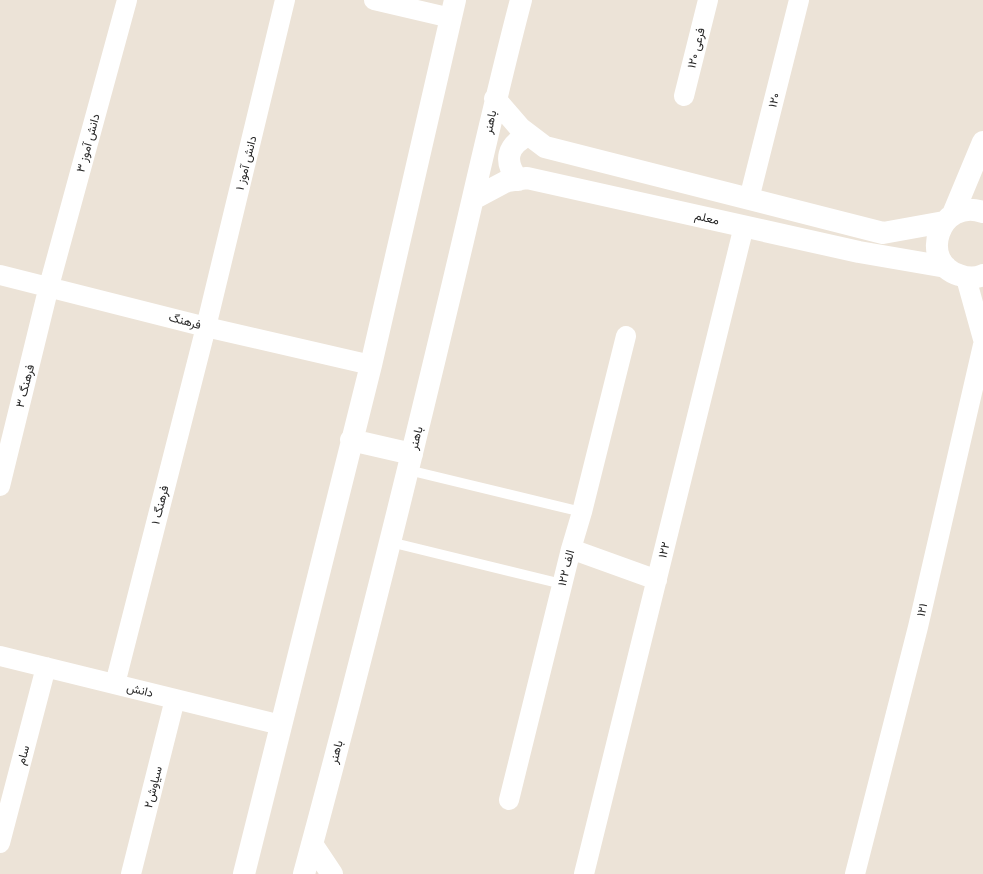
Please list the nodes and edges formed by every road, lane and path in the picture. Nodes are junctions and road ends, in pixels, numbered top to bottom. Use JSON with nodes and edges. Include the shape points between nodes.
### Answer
{"nodes":[{"id":1,"x":126,"y":0,"type":"edge"},
{"id":2,"x":285,"y":0,"type":"edge"},
{"id":3,"x":374,"y":0,"type":"edge"},
{"id":4,"x":521,"y":0,"type":"edge"},
{"id":5,"x":708,"y":0,"type":"edge"},
{"id":6,"x":799,"y":0,"type":"edge"},
{"id":7,"x":453,"y":9,"type":"edge"},
{"id":8,"x":684,"y":96,"type":"dead end"},
{"id":9,"x":495,"y":99,"type":"junction"},
{"id":10,"x":529,"y":135,"type":"junction"},
{"id":11,"x":983,"y":142,"type":"edge"},
{"id":12,"x":518,"y":180,"type":"junction"},
{"id":13,"x":473,"y":199,"type":"junction"},
{"id":14,"x":749,"y":199,"type":"junction"},
{"id":15,"x":983,"y":212,"type":"edge"},
{"id":16,"x":949,"y":218,"type":"junction"},
{"id":17,"x":744,"y":226,"type":"junction"},
{"id":18,"x":946,"y":267,"type":"junction"},
{"id":19,"x":0,"y":275,"type":"edge"},
{"id":20,"x":978,"y":278,"type":"edge"},
{"id":21,"x":49,"y":286,"type":"junction"},
{"id":22,"x":206,"y":327,"type":"junction"},
{"id":23,"x":626,"y":336,"type":"dead end"},
{"id":24,"x":983,"y":339,"type":"edge"},
{"id":25,"x":983,"y":345,"type":"edge"},
{"id":26,"x":370,"y":365,"type":"junction"},
{"id":27,"x":351,"y":440,"type":"junction"},
{"id":28,"x":410,"y":462,"type":"junction"},
{"id":29,"x":0,"y":486,"type":"edge"},
{"id":30,"x":582,"y":512,"type":"junction"},
{"id":31,"x":390,"y":542,"type":"junction"},
{"id":32,"x":571,"y":549,"type":"junction"},
{"id":33,"x":657,"y":580,"type":"junction"},
{"id":34,"x":562,"y":584,"type":"junction"},
{"id":35,"x":0,"y":656,"type":"edge"},
{"id":36,"x":46,"y":667,"type":"junction"},
{"id":37,"x":115,"y":684,"type":"junction"},
{"id":38,"x":175,"y":699,"type":"junction"},
{"id":39,"x":281,"y":725,"type":"junction"},
{"id":40,"x":509,"y":800,"type":"dead end"},
{"id":41,"x":0,"y":843,"type":"edge"},
{"id":42,"x":312,"y":844,"type":"junction"},
{"id":43,"x":132,"y":874,"type":"edge"},
{"id":44,"x":244,"y":874,"type":"edge"},
{"id":45,"x":304,"y":874,"type":"edge"},
{"id":46,"x":332,"y":874,"type":"edge"},
{"id":47,"x":584,"y":874,"type":"edge"},
{"id":48,"x":855,"y":874,"type":"edge"}],
"edges":[{"from":1,"to":21,"type":"street","name":"دانش آموز ۳"},
{"from":2,"to":22,"type":"street","name":"دانش آموز ۱"},
{"from":3,"to":7,"type":"street"},
{"from":4,"to":9,"type":"main road","name":"باهنر"},
{"from":5,"to":8,"type":"street","name":"۱۲۰ فرعی"},
{"from":6,"to":14,"type":"street","name":"۱۲۰"},
{"from":7,"to":26,"type":"main road"},
{"from":9,"to":10,"type":"main road"},
{"from":9,"to":13,"type":"main road","name":"باهنر"},
{"from":10,"to":12,"type":"main road","via":[[518,140],[511,149],[508,160],[511,171]]},
{"from":10,"to":14,"type":"main road","via":[[545,147]]},
{"from":11,"to":16,"type":"main road"},
{"from":12,"to":13,"type":"main road","name":"معلم","via":[[508,181]]},
{"from":12,"to":17,"type":"main road","name":"معلم","via":[[527,178]]},
{"from":13,"to":28,"type":"main road","name":"باهنر"},
{"from":14,"to":16,"type":"main road","via":[[883,233]]},
{"from":15,"to":16,"type":"main road","via":[[976,209],[964,210]]},
{"from":16,"to":18,"type":"main road","via":[[939,231],[937,245],[940,259]]},
{"from":17,"to":18,"type":"main road","name":"معلم","via":[[859,252]]},
{"from":17,"to":33,"type":"street","name":"۱۲۲"},
{"from":18,"to":20,"type":"main road","via":[[955,274]]},
{"from":19,"to":21,"type":"street","name":"فرهنگ"},
{"from":20,"to":24,"type":"street"},
{"from":21,"to":22,"type":"street","name":"فرهنگ"},
{"from":21,"to":29,"type":"street","name":"فرهنگ ۳"},
{"from":22,"to":26,"type":"street","name":"فرهنگ"},
{"from":22,"to":37,"type":"street","name":"فرهنگ ۱"},
{"from":23,"to":30,"type":"street","name":"۱۲۲ الف"},
{"from":25,"to":48,"type":"street","name":"۱۲۱","via":[[918,627]]},
{"from":26,"to":27,"type":"main road"},
{"from":27,"to":28,"type":"main road"},
{"from":27,"to":39,"type":"main road"},
{"from":28,"to":30,"type":"lane"},
{"from":28,"to":31,"type":"main road","name":"باهنر"},
{"from":30,"to":32,"type":"street","name":"۱۲۲ الف"},
{"from":31,"to":34,"type":"lane"},
{"from":31,"to":42,"type":"main road","name":"باهنر"},
{"from":32,"to":33,"type":"street"},
{"from":32,"to":34,"type":"street","name":"۱۲۲ الف"},
{"from":33,"to":47,"type":"street","name":"۱۲۲"},
{"from":34,"to":40,"type":"street","name":"۱۲۲ الف"},
{"from":35,"to":36,"type":"street","name":"دانش"},
{"from":36,"to":37,"type":"street","name":"دانش"},
{"from":36,"to":41,"type":"street","name":"سام"},
{"from":37,"to":38,"type":"street","name":"دانش"},
{"from":38,"to":39,"type":"street","name":"دانش"},
{"from":38,"to":43,"type":"street","name":"سیاوش۲"},
{"from":39,"to":44,"type":"main road"},
{"from":42,"to":45,"type":"main road","name":"باهنر"},
{"from":42,"to":46,"type":"main road"}]}
